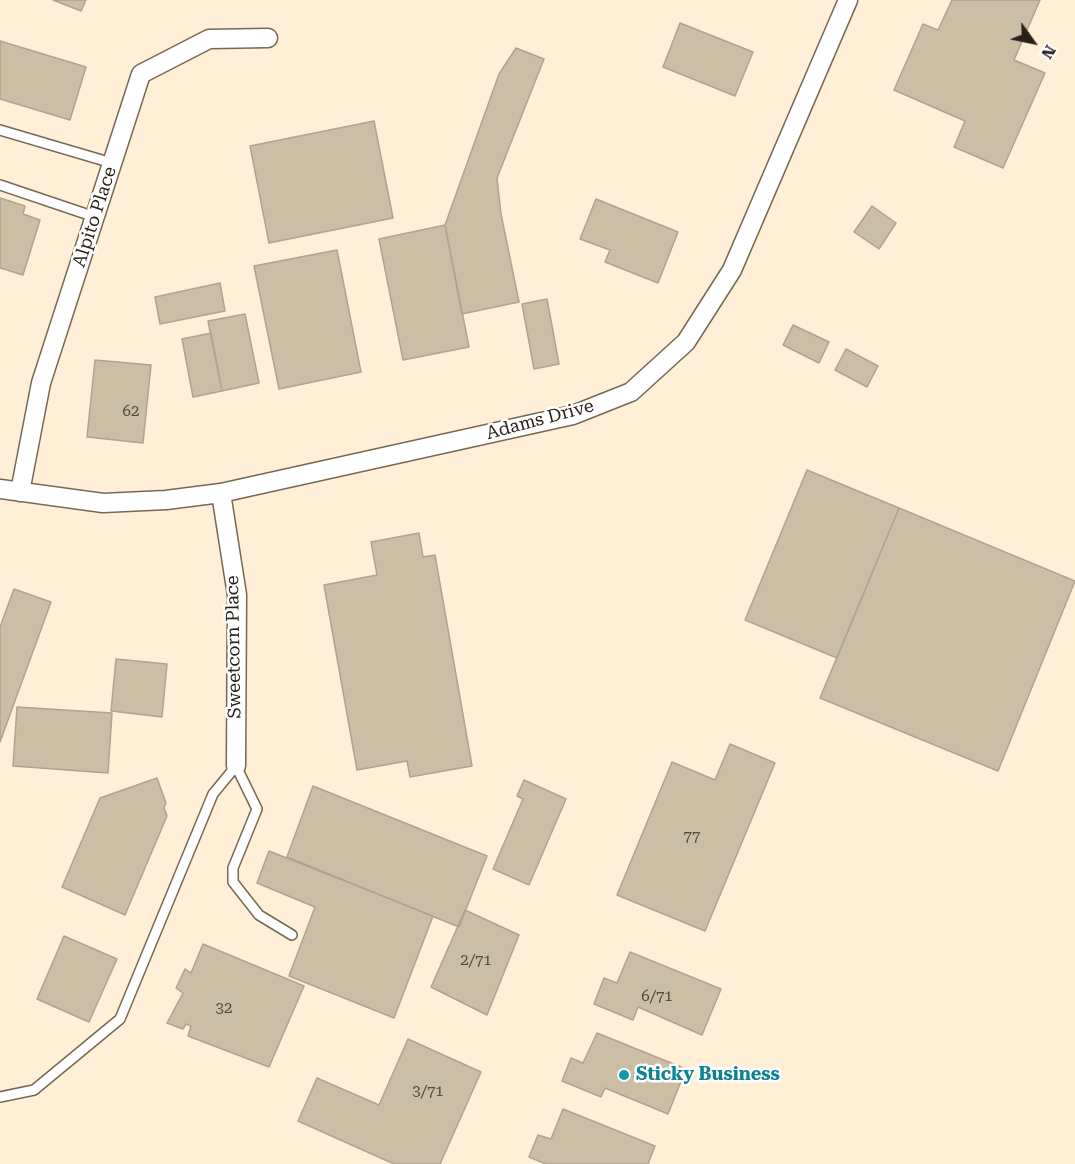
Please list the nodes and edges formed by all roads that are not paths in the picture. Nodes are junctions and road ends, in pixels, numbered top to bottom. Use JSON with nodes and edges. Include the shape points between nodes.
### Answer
{"nodes":[{"id":1,"x":848,"y":0,"type":"edge"},
{"id":2,"x":268,"y":38,"type":"dead end"},
{"id":3,"x":0,"y":130,"type":"edge"},
{"id":4,"x":112,"y":163,"type":"junction"},
{"id":5,"x":0,"y":185,"type":"edge"},
{"id":6,"x":95,"y":217,"type":"junction"},
{"id":7,"x":0,"y":489,"type":"edge"},
{"id":8,"x":20,"y":492,"type":"junction"},
{"id":9,"x":221,"y":493,"type":"junction"},
{"id":10,"x":236,"y":766,"type":"junction"},
{"id":11,"x":292,"y":935,"type":"dead end"},
{"id":12,"x":0,"y":1097,"type":"edge"}],
"edges":[{"from":1,"to":9,"type":"street","name":"Adams Drive","via":[[732,270],[686,342],[631,392],[573,415]]},
{"from":2,"to":4,"type":"street","name":"Alpito Place","via":[[209,39],[141,74]]},
{"from":3,"to":4,"type":"lane"},
{"from":4,"to":6,"type":"street","name":"Alpito Place"},
{"from":5,"to":6,"type":"lane"},
{"from":6,"to":8,"type":"street","name":"Alpito Place","via":[[41,382]]},
{"from":7,"to":8,"type":"street","name":"Adams Drive"},
{"from":8,"to":9,"type":"street","name":"Adams Drive","via":[[103,503]]},
{"from":9,"to":10,"type":"street","name":"Sweetcorn Place","via":[[237,595]]},
{"from":10,"to":11,"type":"lane","via":[[257,809],[233,868],[233,882],[259,915]]},
{"from":10,"to":12,"type":"lane","via":[[213,794],[120,1019],[34,1090]]}]}
